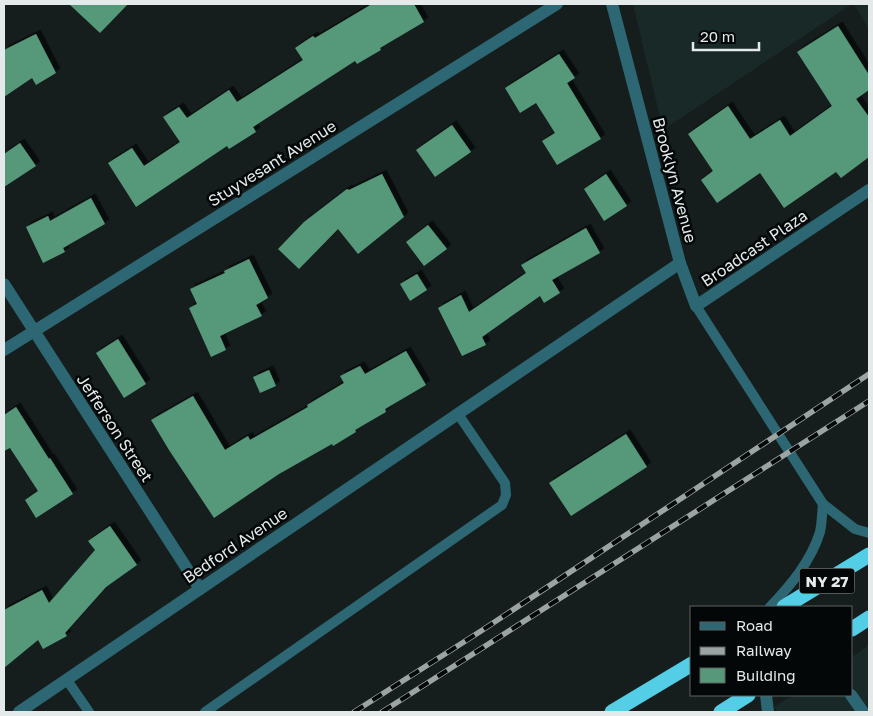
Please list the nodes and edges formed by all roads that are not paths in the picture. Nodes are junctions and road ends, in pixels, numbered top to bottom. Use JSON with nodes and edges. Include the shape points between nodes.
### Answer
{"nodes":[{"id":1,"x":557,"y":4,"type":"edge"},
{"id":2,"x":612,"y":4,"type":"edge"},
{"id":3,"x":869,"y":190,"type":"edge"},
{"id":4,"x":680,"y":264,"type":"junction"},
{"id":5,"x":4,"y":284,"type":"edge"},
{"id":6,"x":696,"y":306,"type":"junction"},
{"id":7,"x":34,"y":331,"type":"junction"},
{"id":8,"x":4,"y":350,"type":"edge"},
{"id":9,"x":470,"y":406,"type":"joint"},
{"id":10,"x":458,"y":414,"type":"junction"},
{"id":11,"x":822,"y":504,"type":"junction"},
{"id":12,"x":869,"y":533,"type":"edge"},
{"id":13,"x":869,"y":555,"type":"edge"},
{"id":14,"x":200,"y":589,"type":"junction"},
{"id":15,"x":771,"y":606,"type":"edge"},
{"id":16,"x":786,"y":606,"type":"edge"},
{"id":17,"x":869,"y":618,"type":"edge"},
{"id":18,"x":853,"y":628,"type":"edge"},
{"id":19,"x":690,"y":665,"type":"edge"},
{"id":20,"x":67,"y":680,"type":"junction"},
{"id":21,"x":746,"y":696,"type":"edge"},
{"id":22,"x":766,"y":696,"type":"edge"},
{"id":23,"x":852,"y":696,"type":"edge"},
{"id":24,"x":20,"y":712,"type":"edge"},
{"id":25,"x":89,"y":712,"type":"edge"},
{"id":26,"x":204,"y":712,"type":"edge"},
{"id":27,"x":612,"y":712,"type":"edge"},
{"id":28,"x":721,"y":712,"type":"edge"},
{"id":29,"x":768,"y":712,"type":"edge"},
{"id":30,"x":863,"y":712,"type":"edge"}],
"edges":[{"from":1,"to":7,"type":"street","name":"Stuyvesant Avenue"},
{"from":2,"to":4,"type":"street","name":"Brooklyn Avenue"},
{"from":3,"to":6,"type":"street","name":"Broadcast Plaza"},
{"from":4,"to":6,"type":"street","name":"Broadcast Plaza"},
{"from":4,"to":9,"type":"street","name":"Brooklyn Avenue"},
{"from":5,"to":7,"type":"street","name":"Jefferson Street"},
{"from":6,"to":11,"type":"lane"},
{"from":7,"to":8,"type":"street","name":"Stuyvesant Avenue"},
{"from":7,"to":14,"type":"street","name":"Jefferson Street"},
{"from":9,"to":10,"type":"street","name":"Bedford Avenue"},
{"from":10,"to":14,"type":"street","name":"Bedford Avenue"},
{"from":10,"to":26,"type":"lane","via":[[506,482],[502,506]]},
{"from":11,"to":12,"type":"lane","via":[[855,529]]},
{"from":11,"to":15,"type":"lane","via":[[820,530],[809,558]]},
{"from":13,"to":16,"type":"highway","number":"NY 27"},
{"from":14,"to":20,"type":"street","name":"Bedford Avenue"},
{"from":17,"to":18,"type":"highway"},
{"from":19,"to":27,"type":"highway"},
{"from":20,"to":24,"type":"street","name":"Bedford Avenue"},
{"from":20,"to":25,"type":"lane"},
{"from":21,"to":28,"type":"highway"},
{"from":22,"to":29,"type":"street"},
{"from":23,"to":30,"type":"street"}]}
